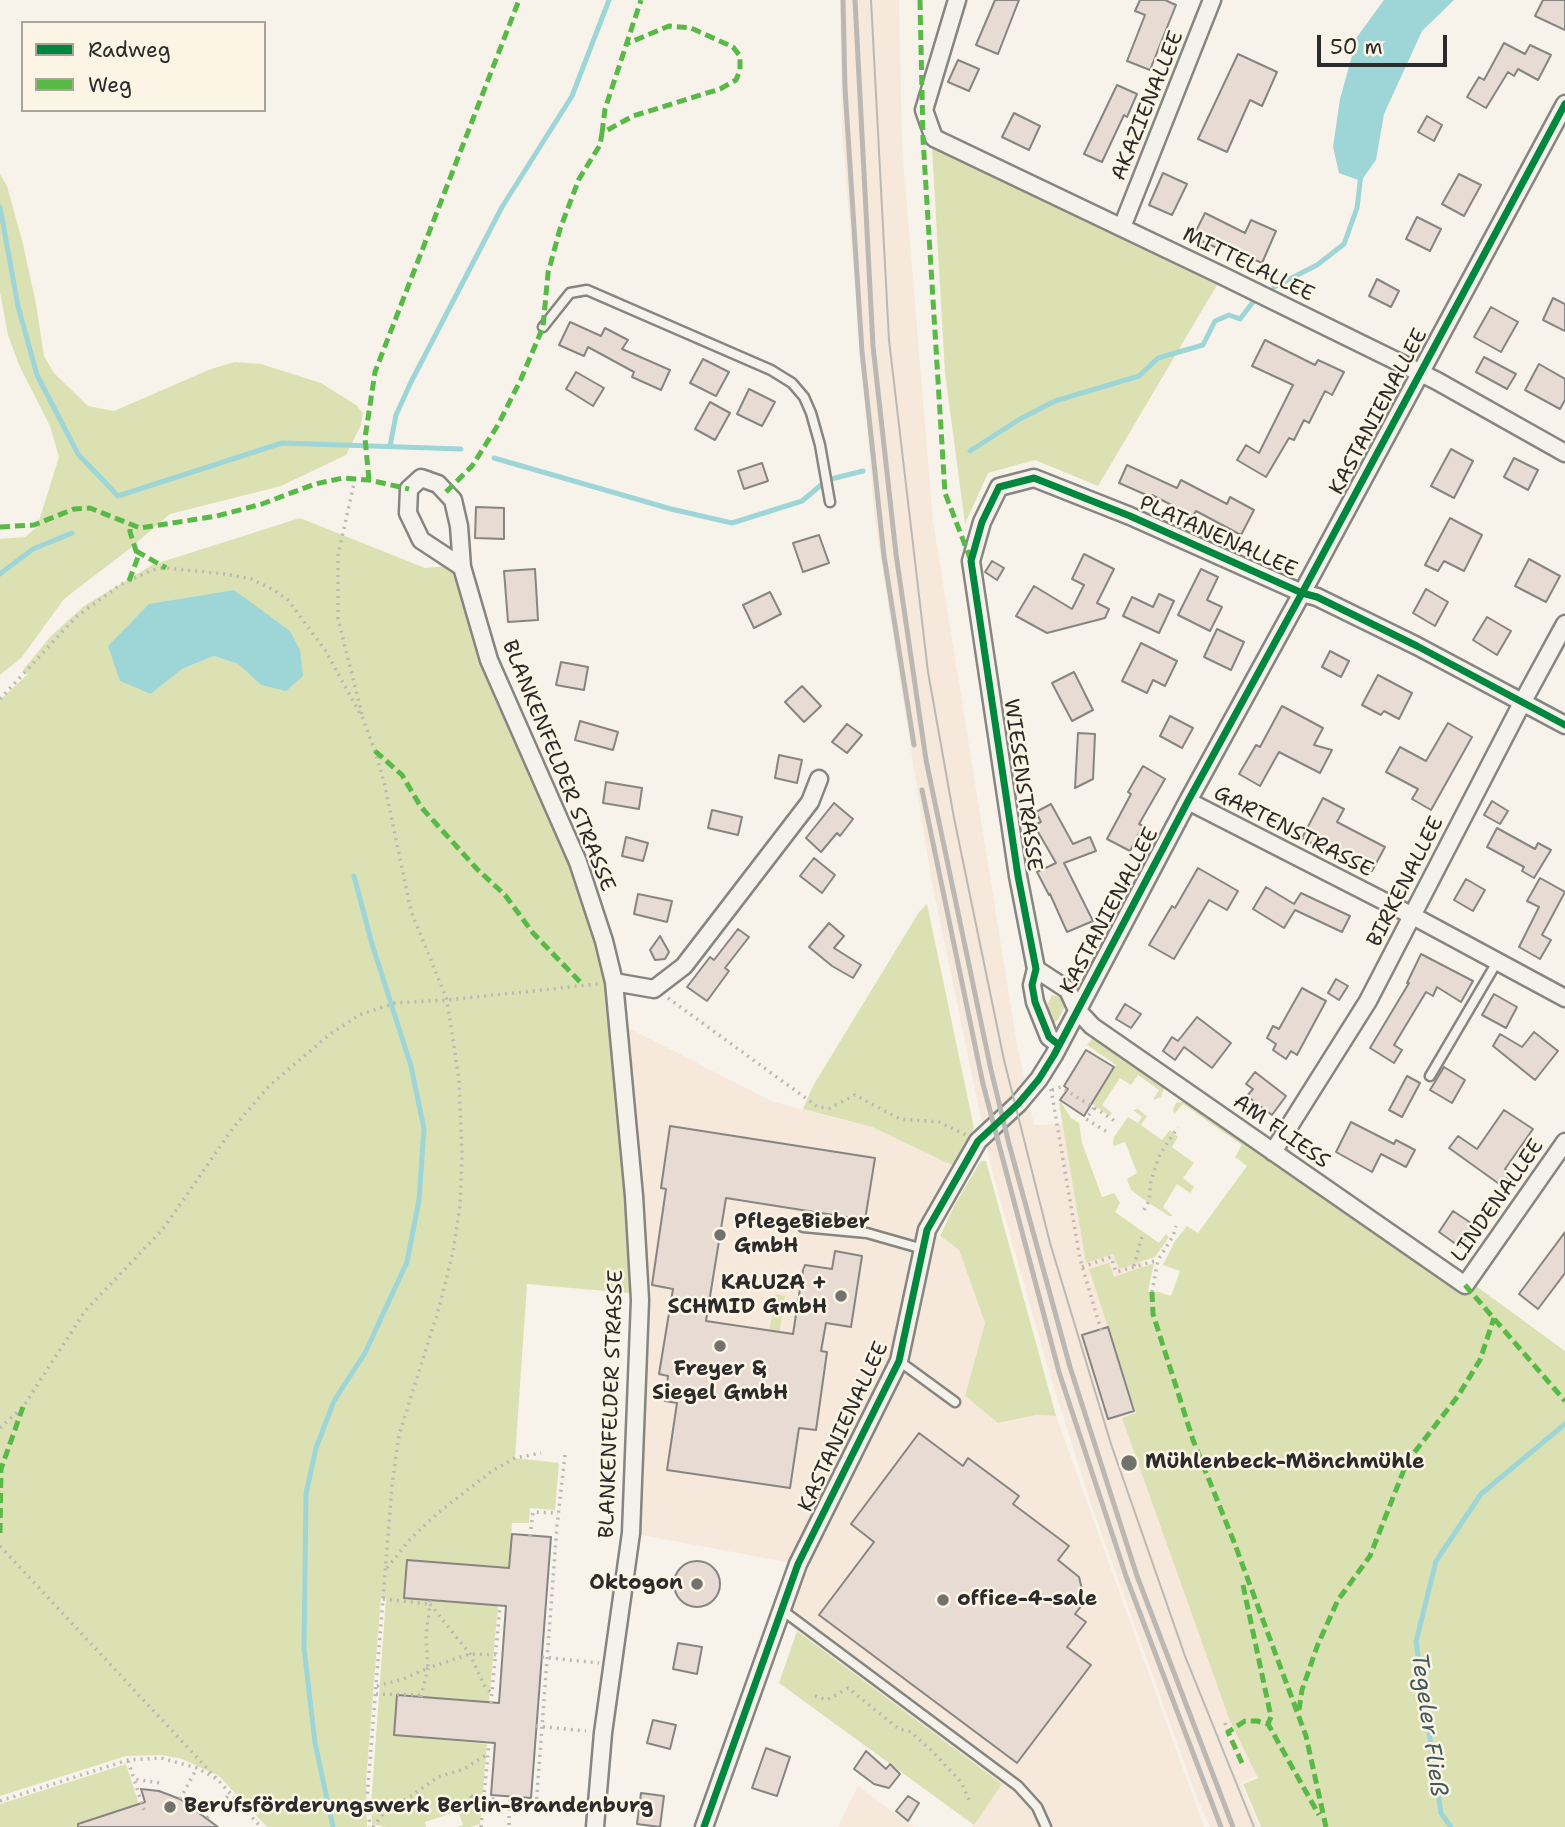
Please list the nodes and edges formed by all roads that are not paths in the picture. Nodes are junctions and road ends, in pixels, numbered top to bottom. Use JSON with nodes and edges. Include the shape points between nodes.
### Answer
{"nodes":[{"id":1,"x":957,"y":0,"type":"edge"},
{"id":2,"x":1212,"y":0,"type":"edge"},
{"id":3,"x":1565,"y":104,"type":"edge"},
{"id":4,"x":1122,"y":227,"type":"junction"},
{"id":5,"x":543,"y":327,"type":"dead end"},
{"id":6,"x":1419,"y":373,"type":"junction"},
{"id":7,"x":1565,"y":453,"type":"edge"},
{"id":8,"x":830,"y":502,"type":"dead end"},
{"id":9,"x":982,"y":522,"type":"joint"},
{"id":10,"x":462,"y":566,"type":"junction"},
{"id":11,"x":1303,"y":593,"type":"junction"},
{"id":12,"x":1565,"y":624,"type":"edge"},
{"id":13,"x":1522,"y":702,"type":"junction"},
{"id":14,"x":1565,"y":725,"type":"edge"},
{"id":15,"x":819,"y":779,"type":"dead end"},
{"id":16,"x":1188,"y":801,"type":"junction"},
{"id":17,"x":1413,"y":916,"type":"junction"},
{"id":18,"x":1497,"y":961,"type":"junction"},
{"id":19,"x":1036,"y":969,"type":"junction"},
{"id":20,"x":614,"y":982,"type":"junction"},
{"id":21,"x":1565,"y":998,"type":"edge"},
{"id":22,"x":1077,"y":1010,"type":"junction"},
{"id":23,"x":1059,"y":1045,"type":"junction"},
{"id":24,"x":1430,"y":1076,"type":"dead end"},
{"id":25,"x":1565,"y":1142,"type":"edge"},
{"id":26,"x":1273,"y":1152,"type":"junction"},
{"id":27,"x":803,"y":1227,"type":"dead end"},
{"id":28,"x":923,"y":1249,"type":"junction"},
{"id":29,"x":1465,"y":1285,"type":"joint"},
{"id":30,"x":899,"y":1361,"type":"junction"},
{"id":31,"x":955,"y":1402,"type":"dead end"},
{"id":32,"x":782,"y":1610,"type":"junction"},
{"id":33,"x":595,"y":1827,"type":"edge"},
{"id":34,"x":704,"y":1827,"type":"edge"},
{"id":35,"x":1046,"y":1827,"type":"edge"}],
"edges":[{"from":1,"to":4,"type":"street","name":"MITTELALLEE","via":[[924,110],[934,138]]},
{"from":2,"to":4,"type":"street","name":"AKAZIENALLEE"},
{"from":3,"to":6,"type":"street","name":"KASTANIENALLEE"},
{"from":4,"to":6,"type":"street","name":"MITTELALLEE"},
{"from":5,"to":8,"type":"lane","via":[[570,293],[587,290],[771,370],[804,397],[820,445]]},
{"from":6,"to":7,"type":"street","name":"MITTELALLEE"},
{"from":6,"to":11,"type":"street","name":"KASTANIENALLEE"},
{"from":9,"to":11,"type":"street","name":"PLATANENALLEE","via":[[999,486],[1034,478]]},
{"from":9,"to":19,"type":"street","name":"WIESENSTRASSE","via":[[971,561],[1017,876]]},
{"from":10,"to":10,"type":"street","name":"BLANKENFELDER STRASSE","via":[[453,500],[438,484],[421,478],[409,489],[408,513],[421,540]]},
{"from":10,"to":20,"type":"street","name":"BLANKENFELDER STRASSE","via":[[489,660],[578,862]]},
{"from":11,"to":13,"type":"street","name":"PLATANENALLEE"},
{"from":11,"to":16,"type":"street","name":"KASTANIENALLEE"},
{"from":12,"to":13,"type":"street","name":"BIRKENALLEE"},
{"from":13,"to":14,"type":"street","name":"PLATANENALLEE"},
{"from":13,"to":17,"type":"street","name":"BIRKENALLEE"},
{"from":15,"to":20,"type":"street","via":[[810,802],[684,967],[654,989]]},
{"from":16,"to":17,"type":"street","name":"GARTENSTRASSE"},
{"from":16,"to":22,"type":"street","name":"KASTANIENALLEE"},
{"from":17,"to":18,"type":"street","name":"GARTENSTRASSE"},
{"from":17,"to":26,"type":"street","name":"BIRKENALLEE","via":[[1368,1001]]},
{"from":18,"to":21,"type":"street","name":"GARTENSTRASSE"},
{"from":18,"to":24,"type":"lane"},
{"from":19,"to":22,"type":"street","via":[[1068,989]]},
{"from":19,"to":23,"type":"street","name":"WIESENSTRASSE","via":[[1032,985],[1035,1002],[1049,1037]]},
{"from":20,"to":33,"type":"street","name":"BLANKENFELDER STRASSE","via":[[640,1300],[631,1533]]},
{"from":22,"to":23,"type":"street","name":"KASTANIENALLEE"},
{"from":22,"to":26,"type":"street","name":"AM FLIESS","via":[[1092,1026]]},
{"from":23,"to":28,"type":"street","name":"KASTANIENALLEE","via":[[1018,1104],[978,1141],[927,1230]]},
{"from":25,"to":29,"type":"street","name":"LINDENALLEE"},
{"from":26,"to":29,"type":"street","name":"AM FLIESS"},
{"from":27,"to":28,"type":"lane","via":[[866,1233]]},
{"from":28,"to":30,"type":"street","name":"KASTANIENALLEE"},
{"from":30,"to":31,"type":"lane"},
{"from":30,"to":32,"type":"street","name":"KASTANIENALLEE","via":[[798,1564]]},
{"from":32,"to":34,"type":"street","name":"KASTANIENALLEE"},
{"from":32,"to":35,"type":"lane","via":[[1018,1786],[1037,1807]]}]}
